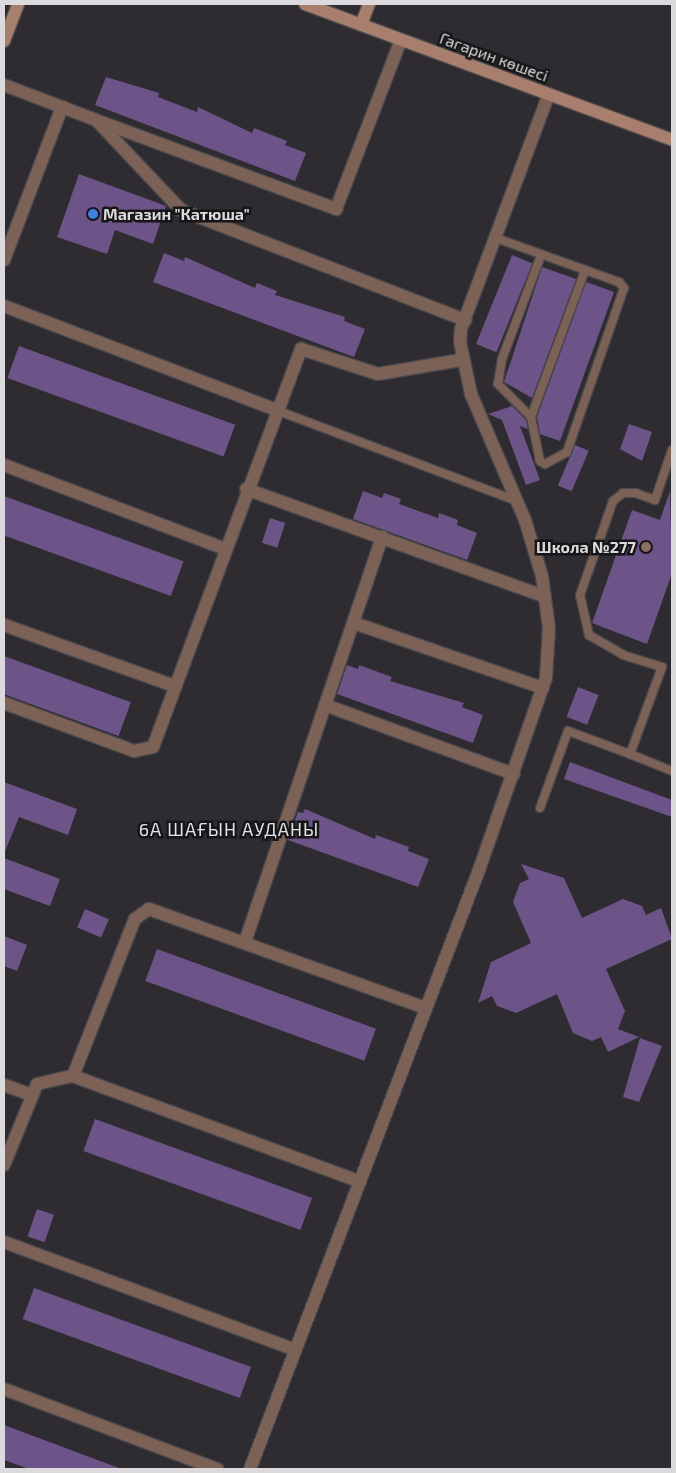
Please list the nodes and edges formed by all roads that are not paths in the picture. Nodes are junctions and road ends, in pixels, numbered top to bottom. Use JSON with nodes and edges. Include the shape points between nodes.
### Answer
{"nodes":[{"id":1,"x":18,"y":4,"type":"edge"},
{"id":2,"x":305,"y":4,"type":"edge"},
{"id":3,"x":369,"y":4,"type":"edge"},
{"id":4,"x":362,"y":25,"type":"junction"},
{"id":5,"x":401,"y":40,"type":"junction"},
{"id":6,"x":4,"y":41,"type":"edge"},
{"id":7,"x":4,"y":85,"type":"edge"},
{"id":8,"x":549,"y":94,"type":"junction"},
{"id":9,"x":62,"y":107,"type":"junction"},
{"id":10,"x":96,"y":120,"type":"junction"},
{"id":11,"x":672,"y":140,"type":"edge"},
{"id":12,"x":496,"y":238,"type":"junction"},
{"id":13,"x":541,"y":254,"type":"junction"},
{"id":14,"x":4,"y":260,"type":"edge"},
{"id":15,"x":585,"y":270,"type":"junction"},
{"id":16,"x":4,"y":306,"type":"edge"},
{"id":17,"x":465,"y":320,"type":"junction"},
{"id":18,"x":462,"y":360,"type":"junction"},
{"id":19,"x":276,"y":410,"type":"junction"},
{"id":20,"x":531,"y":417,"type":"junction"},
{"id":21,"x":672,"y":450,"type":"edge"},
{"id":22,"x":4,"y":465,"type":"edge"},
{"id":23,"x":246,"y":489,"type":"junction"},
{"id":24,"x":514,"y":500,"type":"junction"},
{"id":25,"x":382,"y":537,"type":"junction"},
{"id":26,"x":224,"y":549,"type":"junction"},
{"id":27,"x":544,"y":596,"type":"junction"},
{"id":28,"x":354,"y":623,"type":"junction"},
{"id":29,"x":4,"y":625,"type":"edge"},
{"id":30,"x":174,"y":686,"type":"junction"},
{"id":31,"x":543,"y":688,"type":"junction"},
{"id":32,"x":4,"y":703,"type":"edge"},
{"id":33,"x":326,"y":705,"type":"junction"},
{"id":34,"x":630,"y":754,"type":"junction"},
{"id":35,"x":672,"y":770,"type":"edge"},
{"id":36,"x":514,"y":774,"type":"junction"},
{"id":37,"x":540,"y":808,"type":"dead end"},
{"id":38,"x":245,"y":942,"type":"junction"},
{"id":39,"x":424,"y":1007,"type":"junction"},
{"id":40,"x":74,"y":1076,"type":"junction"},
{"id":41,"x":4,"y":1085,"type":"edge"},
{"id":42,"x":29,"y":1094,"type":"junction"},
{"id":43,"x":4,"y":1164,"type":"edge"},
{"id":44,"x":359,"y":1181,"type":"junction"},
{"id":45,"x":4,"y":1242,"type":"edge"},
{"id":46,"x":294,"y":1349,"type":"junction"},
{"id":47,"x":4,"y":1389,"type":"edge"},
{"id":48,"x":217,"y":1469,"type":"edge"},
{"id":49,"x":250,"y":1469,"type":"edge"}],
"edges":[{"from":1,"to":6,"type":"street"},
{"from":2,"to":4,"type":"street","name":"Гагарин көшесі"},
{"from":3,"to":4,"type":"street"},
{"from":4,"to":5,"type":"street","name":"Гагарин көшесі"},
{"from":5,"to":8,"type":"street","name":"Гагарин көшесі"},
{"from":5,"to":10,"type":"street","via":[[336,208]]},
{"from":7,"to":9,"type":"street"},
{"from":8,"to":11,"type":"street","name":"Гагарин көшесі"},
{"from":8,"to":12,"type":"street"},
{"from":9,"to":10,"type":"street"},
{"from":9,"to":14,"type":"street"},
{"from":10,"to":17,"type":"street","via":[[181,210]]},
{"from":12,"to":13,"type":"lane"},
{"from":12,"to":17,"type":"street"},
{"from":13,"to":15,"type":"lane"},
{"from":13,"to":20,"type":"lane","via":[[502,359],[498,384]]},
{"from":15,"to":20,"type":"lane"},
{"from":15,"to":20,"type":"lane","via":[[618,282],[625,296],[567,452],[552,464],[540,461]]},
{"from":16,"to":19,"type":"street"},
{"from":17,"to":18,"type":"street"},
{"from":18,"to":19,"type":"street","via":[[378,374],[300,349]]},
{"from":18,"to":24,"type":"street","via":[[471,394]]},
{"from":19,"to":23,"type":"street"},
{"from":19,"to":24,"type":"lane"},
{"from":21,"to":34,"type":"lane","via":[[655,500],[636,493],[623,493],[613,501],[580,595],[589,635],[623,655],[662,667]]},
{"from":22,"to":26,"type":"street"},
{"from":23,"to":25,"type":"street"},
{"from":23,"to":26,"type":"street"},
{"from":24,"to":27,"type":"street","via":[[525,520]]},
{"from":25,"to":27,"type":"street"},
{"from":25,"to":28,"type":"street"},
{"from":26,"to":30,"type":"street"},
{"from":27,"to":31,"type":"street","via":[[548,628]]},
{"from":28,"to":31,"type":"street"},
{"from":28,"to":33,"type":"street"},
{"from":29,"to":30,"type":"street"},
{"from":30,"to":32,"type":"street","via":[[153,747],[146,752]]},
{"from":31,"to":36,"type":"street"},
{"from":33,"to":36,"type":"street"},
{"from":33,"to":38,"type":"street"},
{"from":34,"to":35,"type":"lane"},
{"from":34,"to":37,"type":"lane","via":[[568,731]]},
{"from":36,"to":39,"type":"street"},
{"from":38,"to":39,"type":"street"},
{"from":38,"to":40,"type":"street","via":[[159,910],[142,913]]},
{"from":39,"to":44,"type":"street"},
{"from":40,"to":42,"type":"street","via":[[48,1078]]},
{"from":40,"to":44,"type":"street"},
{"from":41,"to":42,"type":"street"},
{"from":42,"to":43,"type":"street"},
{"from":44,"to":46,"type":"street"},
{"from":45,"to":46,"type":"street"},
{"from":46,"to":49,"type":"street"},
{"from":47,"to":48,"type":"street"}]}
